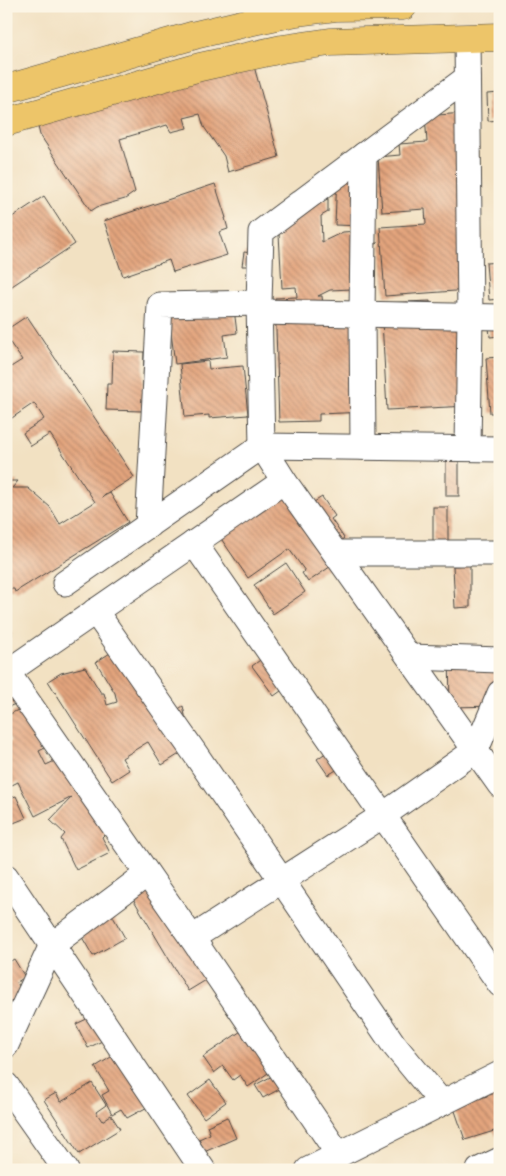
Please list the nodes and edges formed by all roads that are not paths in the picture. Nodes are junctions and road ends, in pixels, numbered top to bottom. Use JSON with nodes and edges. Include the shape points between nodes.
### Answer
{"nodes":[{"id":1,"x":404,"y":6,"type":"edge"},
{"id":2,"x":500,"y":37,"type":"edge"},
{"id":3,"x":467,"y":38,"type":"junction"},
{"id":4,"x":467,"y":78,"type":"junction"},
{"id":5,"x":6,"y":89,"type":"edge"},
{"id":6,"x":6,"y":122,"type":"edge"},
{"id":7,"x":364,"y":155,"type":"junction"},
{"id":8,"x":259,"y":307,"type":"junction"},
{"id":9,"x":362,"y":314,"type":"junction"},
{"id":10,"x":470,"y":316,"type":"junction"},
{"id":11,"x":500,"y":317,"type":"edge"},
{"id":12,"x":262,"y":446,"type":"junction"},
{"id":13,"x":363,"y":447,"type":"junction"},
{"id":14,"x":468,"y":448,"type":"junction"},
{"id":15,"x":500,"y":449,"type":"edge"},
{"id":16,"x":284,"y":481,"type":"junction"},
{"id":17,"x":148,"y":526,"type":"junction"},
{"id":18,"x":194,"y":543,"type":"junction"},
{"id":19,"x":500,"y":552,"type":"edge"},
{"id":20,"x":336,"y":553,"type":"junction"},
{"id":21,"x":65,"y":583,"type":"dead end"},
{"id":22,"x":95,"y":611,"type":"junction"},
{"id":23,"x":410,"y":657,"type":"junction"},
{"id":24,"x":500,"y":660,"type":"edge"},
{"id":25,"x":6,"y":673,"type":"edge"},
{"id":26,"x":500,"y":693,"type":"edge"},
{"id":27,"x":476,"y":750,"type":"junction"},
{"id":28,"x":500,"y":785,"type":"edge"},
{"id":29,"x":382,"y":816,"type":"junction"},
{"id":30,"x":147,"y":874,"type":"junction"},
{"id":31,"x":6,"y":877,"type":"edge"},
{"id":32,"x":282,"y":882,"type":"junction"},
{"id":33,"x":192,"y":938,"type":"junction"},
{"id":34,"x":52,"y":945,"type":"junction"},
{"id":35,"x":500,"y":984,"type":"edge"},
{"id":36,"x":6,"y":1045,"type":"edge"},
{"id":37,"x":500,"y":1074,"type":"edge"},
{"id":38,"x":6,"y":1085,"type":"edge"},
{"id":39,"x":442,"y":1103,"type":"junction"},
{"id":40,"x":339,"y":1156,"type":"junction"},
{"id":41,"x":500,"y":1160,"type":"edge"},
{"id":42,"x":66,"y":1170,"type":"edge"},
{"id":43,"x":203,"y":1170,"type":"edge"},
{"id":44,"x":308,"y":1170,"type":"edge"},
{"id":45,"x":479,"y":1170,"type":"edge"}],
"edges":[{"from":1,"to":5,"type":"main road","via":[[335,7],[254,20]]},
{"from":2,"to":3,"type":"main road"},
{"from":3,"to":4,"type":"street"},
{"from":3,"to":6,"type":"main road","via":[[330,42],[282,49],[200,68]]},
{"from":4,"to":7,"type":"street"},
{"from":4,"to":10,"type":"street"},
{"from":7,"to":8,"type":"street","via":[[261,232]]},
{"from":7,"to":9,"type":"street"},
{"from":8,"to":9,"type":"street"},
{"from":8,"to":12,"type":"street"},
{"from":8,"to":17,"type":"street","via":[[160,305]]},
{"from":9,"to":10,"type":"street"},
{"from":9,"to":13,"type":"street"},
{"from":10,"to":11,"type":"street"},
{"from":10,"to":14,"type":"street"},
{"from":12,"to":13,"type":"street"},
{"from":12,"to":16,"type":"street"},
{"from":12,"to":17,"type":"street"},
{"from":13,"to":14,"type":"street"},
{"from":14,"to":15,"type":"street"},
{"from":16,"to":18,"type":"street"},
{"from":16,"to":20,"type":"street"},
{"from":17,"to":21,"type":"street"},
{"from":18,"to":22,"type":"street"},
{"from":18,"to":29,"type":"street"},
{"from":19,"to":20,"type":"street"},
{"from":20,"to":23,"type":"street"},
{"from":22,"to":25,"type":"street"},
{"from":22,"to":32,"type":"street"},
{"from":23,"to":24,"type":"street"},
{"from":23,"to":27,"type":"street"},
{"from":25,"to":30,"type":"street"},
{"from":26,"to":27,"type":"street"},
{"from":27,"to":28,"type":"street"},
{"from":27,"to":29,"type":"street"},
{"from":29,"to":32,"type":"street"},
{"from":29,"to":35,"type":"street"},
{"from":30,"to":33,"type":"street"},
{"from":30,"to":34,"type":"street"},
{"from":31,"to":34,"type":"street"},
{"from":32,"to":33,"type":"street"},
{"from":32,"to":39,"type":"street","via":[[394,1045]]},
{"from":33,"to":40,"type":"street"},
{"from":34,"to":36,"type":"street"},
{"from":34,"to":43,"type":"street"},
{"from":37,"to":39,"type":"street"},
{"from":38,"to":42,"type":"street"},
{"from":39,"to":40,"type":"street"},
{"from":40,"to":44,"type":"street"},
{"from":41,"to":45,"type":"street"}]}
